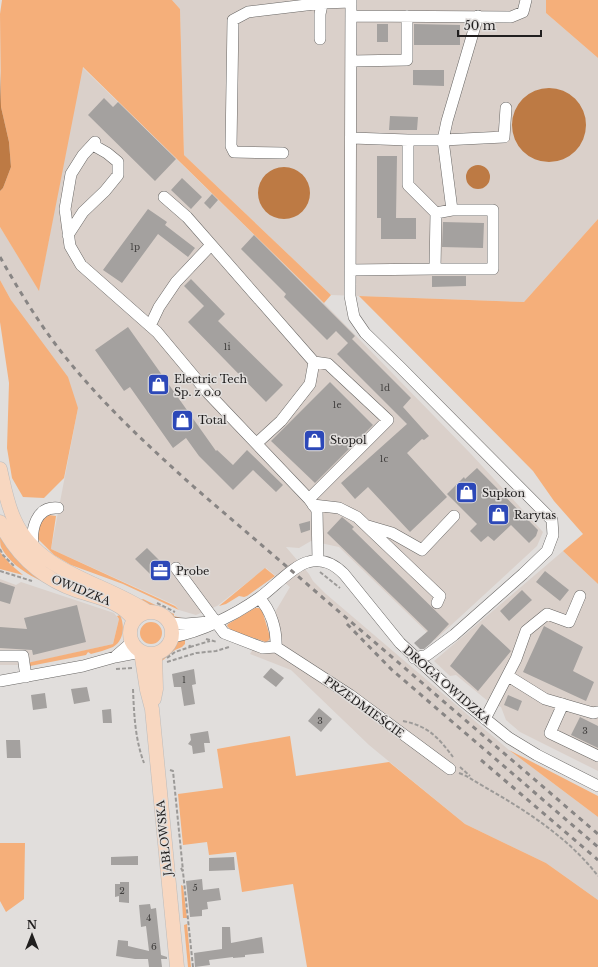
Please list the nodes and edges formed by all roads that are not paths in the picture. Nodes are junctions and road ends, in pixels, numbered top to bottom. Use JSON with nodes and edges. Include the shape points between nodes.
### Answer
{"nodes":[{"id":1,"x":526,"y":0,"type":"edge"},
{"id":2,"x":323,"y":1,"type":"edge"},
{"id":3,"x":351,"y":1,"type":"edge"},
{"id":4,"x":352,"y":16,"type":"junction"},
{"id":5,"x":407,"y":16,"type":"junction"},
{"id":6,"x":478,"y":16,"type":"junction"},
{"id":7,"x":320,"y":39,"type":"dead end"},
{"id":8,"x":352,"y":61,"type":"junction"},
{"id":9,"x":506,"y":108,"type":"dead end"},
{"id":10,"x":352,"y":138,"type":"junction"},
{"id":11,"x":408,"y":140,"type":"junction"},
{"id":12,"x":443,"y":140,"type":"junction"},
{"id":13,"x":283,"y":153,"type":"dead end"},
{"id":14,"x":164,"y":197,"type":"dead end"},
{"id":15,"x":452,"y":210,"type":"junction"},
{"id":16,"x":436,"y":213,"type":"junction"},
{"id":17,"x":68,"y":235,"type":"junction"},
{"id":18,"x":211,"y":245,"type":"junction"},
{"id":19,"x":435,"y":269,"type":"junction"},
{"id":20,"x":350,"y":270,"type":"junction"},
{"id":21,"x":150,"y":326,"type":"junction"},
{"id":22,"x":314,"y":362,"type":"junction"},
{"id":23,"x":257,"y":443,"type":"junction"},
{"id":24,"x":0,"y":469,"type":"edge"},
{"id":25,"x":311,"y":502,"type":"junction"},
{"id":26,"x":58,"y":508,"type":"dead end"},
{"id":27,"x":6,"y":516,"type":"edge"},
{"id":28,"x":454,"y":516,"type":"dead end"},
{"id":29,"x":0,"y":522,"type":"edge"},
{"id":30,"x":366,"y":525,"type":"junction"},
{"id":31,"x":32,"y":546,"type":"junction"},
{"id":32,"x":318,"y":560,"type":"junction"},
{"id":33,"x":176,"y":568,"type":"dead end"},
{"id":34,"x":580,"y":596,"type":"dead end"},
{"id":35,"x":259,"y":598,"type":"junction"},
{"id":36,"x":437,"y":603,"type":"dead end"},
{"id":37,"x":150,"y":606,"type":"junction"},
{"id":38,"x":175,"y":619,"type":"junction"},
{"id":39,"x":134,"y":620,"type":"junction"},
{"id":40,"x":216,"y":622,"type":"junction"},
{"id":41,"x":172,"y":637,"type":"junction"},
{"id":42,"x":276,"y":647,"type":"junction"},
{"id":43,"x":148,"y":652,"type":"junction"},
{"id":44,"x":0,"y":656,"type":"edge"},
{"id":45,"x":414,"y":658,"type":"junction"},
{"id":46,"x":508,"y":676,"type":"junction"},
{"id":47,"x":26,"y":677,"type":"junction"},
{"id":48,"x":0,"y":681,"type":"edge"},
{"id":49,"x":563,"y":704,"type":"junction"},
{"id":50,"x":596,"y":713,"type":"edge"},
{"id":51,"x":485,"y":719,"type":"junction"},
{"id":52,"x":598,"y":756,"type":"edge"},
{"id":53,"x":450,"y":769,"type":"road end"},
{"id":54,"x":598,"y":786,"type":"edge"},
{"id":55,"x":177,"y":967,"type":"edge"}],
"edges":[{"from":1,"to":6,"type":"street","via":[[523,12],[511,17]]},
{"from":2,"to":3,"type":"street"},
{"from":2,"to":7,"type":"street"},
{"from":2,"to":13,"type":"street","via":[[248,12],[233,20],[231,146],[234,152]]},
{"from":3,"to":4,"type":"street"},
{"from":4,"to":5,"type":"street"},
{"from":4,"to":8,"type":"street"},
{"from":5,"to":6,"type":"street"},
{"from":5,"to":8,"type":"street","via":[[407,60]]},
{"from":6,"to":12,"type":"street"},
{"from":8,"to":10,"type":"street"},
{"from":9,"to":12,"type":"street","via":[[504,137]]},
{"from":10,"to":11,"type":"street"},
{"from":10,"to":20,"type":"street"},
{"from":11,"to":12,"type":"street"},
{"from":11,"to":16,"type":"street","via":[[408,185]]},
{"from":12,"to":15,"type":"street"},
{"from":14,"to":18,"type":"street","via":[[187,217]]},
{"from":15,"to":16,"type":"street"},
{"from":15,"to":19,"type":"street","via":[[493,210],[493,269]]},
{"from":16,"to":19,"type":"street"},
{"from":17,"to":17,"type":"street","via":[[66,209],[71,174],[83,155],[94,144],[118,162],[118,175],[83,212]]},
{"from":17,"to":21,"type":"street","via":[[70,246],[81,265]]},
{"from":18,"to":21,"type":"street","via":[[176,282]]},
{"from":18,"to":22,"type":"street"},
{"from":19,"to":20,"type":"street"},
{"from":20,"to":45,"type":"street","via":[[350,296],[354,317],[365,333],[552,520],[553,536],[547,551],[454,635],[427,655]]},
{"from":21,"to":23,"type":"street","via":[[208,393]]},
{"from":22,"to":23,"type":"street","via":[[310,384],[281,421]]},
{"from":22,"to":25,"type":"street","via":[[328,364],[388,420]]},
{"from":23,"to":25,"type":"street"},
{"from":24,"to":27,"type":"main road"},
{"from":25,"to":30,"type":"street","via":[[339,508]]},
{"from":25,"to":32,"type":"street","via":[[317,510]]},
{"from":26,"to":31,"type":"street","via":[[52,507],[39,516],[33,525]]},
{"from":27,"to":31,"type":"main road"},
{"from":28,"to":30,"type":"street","via":[[422,550],[392,534]]},
{"from":29,"to":39,"type":"main road","name":"OWIDZKA","via":[[18,550],[46,576],[77,591],[116,604],[126,610]]},
{"from":30,"to":36,"type":"street","via":[[440,596]]},
{"from":31,"to":37,"type":"main road","via":[[65,571],[134,602]]},
{"from":32,"to":35,"type":"street","via":[[302,564]]},
{"from":32,"to":45,"type":"street","name":"DROGA OWIDZKA","via":[[333,564],[344,574]]},
{"from":33,"to":40,"type":"street"},
{"from":34,"to":46,"type":"street","via":[[569,622],[547,614],[526,631]]},
{"from":35,"to":40,"type":"street"},
{"from":35,"to":42,"type":"street","via":[[265,604],[277,634]]},
{"from":37,"to":38,"type":"main road","via":[[155,612]]},
{"from":37,"to":39,"type":"main road"},
{"from":38,"to":40,"type":"street","via":[[186,624]]},
{"from":38,"to":41,"type":"main road"},
{"from":39,"to":43,"type":"main road","name":"JABŁOWSKA","via":[[130,631]]},
{"from":40,"to":41,"type":"street","via":[[188,635]]},
{"from":40,"to":42,"type":"street","name":"PRZEDMIEŚCIE","via":[[223,640],[263,648]]},
{"from":41,"to":43,"type":"main road","via":[[166,648]]},
{"from":42,"to":53,"type":"street","name":"PRZEDMIEŚCIE","via":[[350,696]]},
{"from":43,"to":47,"type":"street"},
{"from":43,"to":55,"type":"main road","name":"JABŁOWSKA","via":[[156,689],[152,709]]},
{"from":44,"to":47,"type":"street","via":[[23,656]]},
{"from":45,"to":51,"type":"street","name":"DROGA OWIDZKA"},
{"from":46,"to":49,"type":"street","via":[[545,699]]},
{"from":46,"to":51,"type":"street"},
{"from":47,"to":48,"type":"street"},
{"from":49,"to":50,"type":"street"},
{"from":49,"to":52,"type":"street","via":[[550,733]]},
{"from":51,"to":54,"type":"street","name":"DROGA OWIDZKA","via":[[537,755]]}]}
